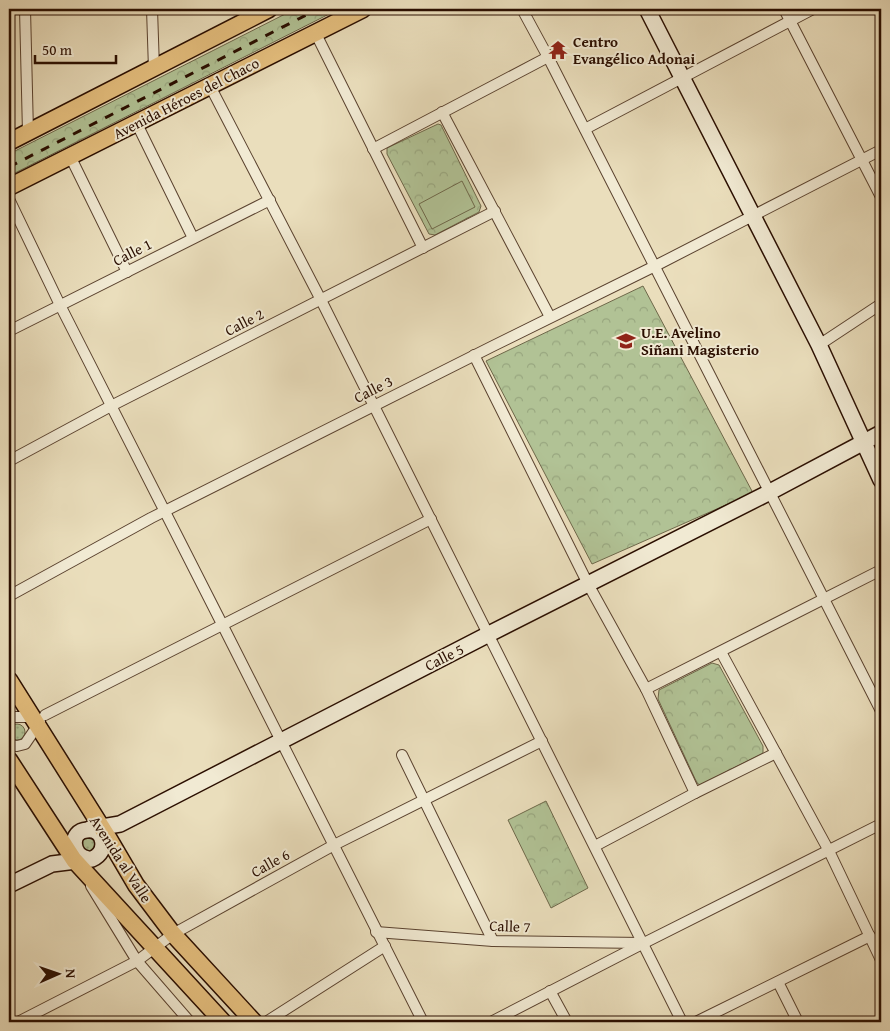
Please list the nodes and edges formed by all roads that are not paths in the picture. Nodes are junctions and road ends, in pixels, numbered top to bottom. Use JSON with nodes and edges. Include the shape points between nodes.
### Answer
{"nodes":[{"id":1,"x":26,"y":9,"type":"edge"},
{"id":2,"x":152,"y":9,"type":"edge"},
{"id":3,"x":269,"y":9,"type":"edge"},
{"id":4,"x":363,"y":9,"type":"edge"},
{"id":5,"x":522,"y":9,"type":"edge"},
{"id":6,"x":647,"y":9,"type":"edge"},
{"id":7,"x":784,"y":9,"type":"edge"},
{"id":8,"x":813,"y":9,"type":"edge"},
{"id":9,"x":790,"y":21,"type":"junction"},
{"id":10,"x":315,"y":32,"type":"junction"},
{"id":11,"x":548,"y":57,"type":"junction"},
{"id":12,"x":154,"y":69,"type":"junction"},
{"id":13,"x":682,"y":78,"type":"junction"},
{"id":14,"x":210,"y":86,"type":"junction"},
{"id":15,"x":442,"y":112,"type":"junction"},
{"id":16,"x":136,"y":122,"type":"junction"},
{"id":17,"x":585,"y":129,"type":"junction"},
{"id":18,"x":28,"y":132,"type":"junction"},
{"id":19,"x":9,"y":142,"type":"edge"},
{"id":20,"x":373,"y":149,"type":"junction"},
{"id":21,"x":881,"y":150,"type":"edge"},
{"id":22,"x":70,"y":156,"type":"junction"},
{"id":23,"x":862,"y":160,"type":"junction"},
{"id":24,"x":9,"y":187,"type":"edge"},
{"id":25,"x":881,"y":197,"type":"edge"},
{"id":26,"x":9,"y":199,"type":"edge"},
{"id":27,"x":270,"y":200,"type":"junction"},
{"id":28,"x":495,"y":211,"type":"junction"},
{"id":29,"x":754,"y":216,"type":"junction"},
{"id":30,"x":193,"y":238,"type":"junction"},
{"id":31,"x":423,"y":248,"type":"junction"},
{"id":32,"x":655,"y":266,"type":"junction"},
{"id":33,"x":127,"y":272,"type":"junction"},
{"id":34,"x":321,"y":300,"type":"junction"},
{"id":35,"x":881,"y":304,"type":"edge"},
{"id":36,"x":60,"y":306,"type":"junction"},
{"id":37,"x":550,"y":317,"type":"junction"},
{"id":38,"x":9,"y":331,"type":"edge"},
{"id":39,"x":819,"y":345,"type":"junction"},
{"id":40,"x":474,"y":355,"type":"junction"},
{"id":41,"x":374,"y":405,"type":"junction"},
{"id":42,"x":111,"y":406,"type":"junction"},
{"id":43,"x":881,"y":433,"type":"edge"},
{"id":44,"x":864,"y":443,"type":"junction"},
{"id":45,"x":9,"y":461,"type":"edge"},
{"id":46,"x":881,"y":480,"type":"edge"},
{"id":47,"x":770,"y":492,"type":"junction"},
{"id":48,"x":165,"y":511,"type":"junction"},
{"id":49,"x":431,"y":519,"type":"junction"},
{"id":50,"x":881,"y":570,"type":"edge"},
{"id":51,"x":588,"y":584,"type":"junction"},
{"id":52,"x":9,"y":596,"type":"edge"},
{"id":53,"x":824,"y":600,"type":"junction"},
{"id":54,"x":222,"y":624,"type":"junction"},
{"id":55,"x":489,"y":634,"type":"junction"},
{"id":56,"x":721,"y":652,"type":"junction"},
{"id":57,"x":9,"y":680,"type":"edge"},
{"id":58,"x":646,"y":690,"type":"junction"},
{"id":59,"x":877,"y":694,"type":"edge"},
{"id":60,"x":881,"y":711,"type":"edge"},
{"id":61,"x":9,"y":720,"type":"edge"},
{"id":62,"x":34,"y":722,"type":"junction"},
{"id":63,"x":542,"y":740,"type":"junction"},
{"id":64,"x":280,"y":741,"type":"junction"},
{"id":65,"x":10,"y":748,"type":"edge"},
{"id":66,"x":776,"y":753,"type":"junction"},
{"id":67,"x":402,"y":755,"type":"dead end"},
{"id":68,"x":695,"y":793,"type":"junction"},
{"id":69,"x":424,"y":800,"type":"junction"},
{"id":70,"x":881,"y":824,"type":"edge"},
{"id":71,"x":96,"y":835,"type":"junction"},
{"id":72,"x":334,"y":845,"type":"junction"},
{"id":73,"x":595,"y":846,"type":"junction"},
{"id":74,"x":829,"y":851,"type":"junction"},
{"id":75,"x":76,"y":856,"type":"junction"},
{"id":76,"x":9,"y":885,"type":"edge"},
{"id":77,"x":376,"y":932,"type":"junction"},
{"id":78,"x":173,"y":934,"type":"junction"},
{"id":79,"x":870,"y":936,"type":"junction"},
{"id":80,"x":493,"y":941,"type":"junction"},
{"id":81,"x":644,"y":943,"type":"junction"},
{"id":82,"x":385,"y":946,"type":"junction"},
{"id":83,"x":156,"y":948,"type":"junction"},
{"id":84,"x":881,"y":960,"type":"edge"},
{"id":85,"x":137,"y":961,"type":"junction"},
{"id":86,"x":778,"y":982,"type":"junction"},
{"id":87,"x":550,"y":991,"type":"junction"},
{"id":88,"x":505,"y":1019,"type":"edge"},
{"id":89,"x":18,"y":1022,"type":"edge"},
{"id":90,"x":190,"y":1022,"type":"edge"},
{"id":91,"x":223,"y":1022,"type":"edge"},
{"id":92,"x":254,"y":1022,"type":"edge"},
{"id":93,"x":266,"y":1022,"type":"edge"},
{"id":94,"x":422,"y":1022,"type":"edge"},
{"id":95,"x":492,"y":1022,"type":"edge"},
{"id":96,"x":567,"y":1022,"type":"edge"},
{"id":97,"x":682,"y":1022,"type":"edge"},
{"id":98,"x":696,"y":1022,"type":"edge"},
{"id":99,"x":798,"y":1022,"type":"edge"}],
"edges":[{"from":1,"to":18,"type":"street"},
{"from":2,"to":12,"type":"street"},
{"from":3,"to":12,"type":"main road"},
{"from":4,"to":10,"type":"main road","name":"Avenida Héroes del Chaco"},
{"from":5,"to":11,"type":"street"},
{"from":6,"to":13,"type":"main road"},
{"from":7,"to":9,"type":"street"},
{"from":8,"to":9,"type":"street"},
{"from":9,"to":13,"type":"street"},
{"from":9,"to":23,"type":"street"},
{"from":10,"to":14,"type":"main road","name":"Avenida Héroes del Chaco"},
{"from":10,"to":20,"type":"street"},
{"from":11,"to":15,"type":"street"},
{"from":11,"to":17,"type":"street"},
{"from":12,"to":18,"type":"main road"},
{"from":13,"to":17,"type":"street"},
{"from":13,"to":29,"type":"main road"},
{"from":14,"to":16,"type":"main road","name":"Avenida Héroes del Chaco"},
{"from":14,"to":27,"type":"street"},
{"from":15,"to":20,"type":"street"},
{"from":15,"to":28,"type":"street"},
{"from":16,"to":22,"type":"main road","name":"Avenida Héroes del Chaco"},
{"from":16,"to":30,"type":"street"},
{"from":17,"to":32,"type":"street"},
{"from":18,"to":19,"type":"main road"},
{"from":20,"to":31,"type":"street"},
{"from":21,"to":23,"type":"street","name":"Calle 3"},
{"from":22,"to":24,"type":"main road","name":"Avenida Héroes del Chaco"},
{"from":22,"to":33,"type":"street"},
{"from":23,"to":25,"type":"street"},
{"from":23,"to":29,"type":"street","name":"Calle 3"},
{"from":26,"to":36,"type":"street"},
{"from":27,"to":30,"type":"street","name":"Calle 1"},
{"from":27,"to":34,"type":"street"},
{"from":28,"to":31,"type":"street","name":"Calle 2"},
{"from":28,"to":37,"type":"street"},
{"from":29,"to":32,"type":"street","name":"Calle 3"},
{"from":29,"to":39,"type":"main road"},
{"from":30,"to":33,"type":"street","name":"Calle 1"},
{"from":31,"to":34,"type":"street","name":"Calle 2"},
{"from":32,"to":37,"type":"street","name":"Calle 3"},
{"from":32,"to":47,"type":"street"},
{"from":33,"to":36,"type":"street","name":"Calle 1"},
{"from":34,"to":41,"type":"street"},
{"from":34,"to":42,"type":"street","name":"Calle 2"},
{"from":35,"to":39,"type":"street"},
{"from":36,"to":38,"type":"street","name":"Calle 1"},
{"from":36,"to":42,"type":"street"},
{"from":37,"to":40,"type":"street","name":"Calle 3"},
{"from":39,"to":44,"type":"main road"},
{"from":40,"to":41,"type":"street","name":"Calle 3"},
{"from":40,"to":51,"type":"street"},
{"from":41,"to":48,"type":"street","name":"Calle 3"},
{"from":41,"to":49,"type":"street"},
{"from":42,"to":45,"type":"street","name":"Calle 2"},
{"from":42,"to":48,"type":"street"},
{"from":43,"to":44,"type":"main road","name":"Calle 5"},
{"from":44,"to":46,"type":"main road"},
{"from":44,"to":47,"type":"main road","name":"Calle 5"},
{"from":47,"to":51,"type":"main road","name":"Calle 5"},
{"from":47,"to":53,"type":"street"},
{"from":48,"to":52,"type":"street","name":"Calle 3"},
{"from":48,"to":54,"type":"street"},
{"from":49,"to":54,"type":"street"},
{"from":49,"to":55,"type":"street"},
{"from":50,"to":53,"type":"street"},
{"from":51,"to":55,"type":"main road","name":"Calle 5"},
{"from":51,"to":58,"type":"street"},
{"from":53,"to":56,"type":"street"},
{"from":53,"to":59,"type":"street"},
{"from":54,"to":62,"type":"street"},
{"from":54,"to":64,"type":"street"},
{"from":55,"to":63,"type":"street"},
{"from":55,"to":64,"type":"main road","name":"Calle 5"},
{"from":56,"to":58,"type":"street"},
{"from":56,"to":66,"type":"street"},
{"from":57,"to":62,"type":"main road","name":"Avenida al Valle"},
{"from":58,"to":68,"type":"street"},
{"from":59,"to":60,"type":"street"},
{"from":61,"to":62,"type":"street","via":[[14,717]]},
{"from":62,"to":65,"type":"street","via":[[28,741]]},
{"from":62,"to":71,"type":"main road","name":"Avenida al Valle"},
{"from":63,"to":69,"type":"street","name":"Calle 6"},
{"from":63,"to":73,"type":"street"},
{"from":64,"to":71,"type":"main road","name":"Calle 5"},
{"from":64,"to":72,"type":"street"},
{"from":65,"to":75,"type":"main road","name":"Avenida al Valle"},
{"from":66,"to":68,"type":"street"},
{"from":66,"to":74,"type":"street"},
{"from":67,"to":69,"type":"street"},
{"from":68,"to":73,"type":"street"},
{"from":69,"to":72,"type":"street","name":"Calle 6"},
{"from":69,"to":80,"type":"street"},
{"from":70,"to":74,"type":"street"},
{"from":71,"to":75,"type":"main road"},
{"from":71,"to":75,"type":"main road","via":[[74,843],[79,856]]},
{"from":71,"to":75,"type":"main road","via":[[100,854],[96,857]]},
{"from":71,"to":78,"type":"main road","name":"Avenida al Valle"},
{"from":72,"to":77,"type":"street"},
{"from":72,"to":78,"type":"street","name":"Calle 6"},
{"from":73,"to":81,"type":"street"},
{"from":74,"to":79,"type":"street"},
{"from":74,"to":81,"type":"street"},
{"from":75,"to":76,"type":"main road"},
{"from":75,"to":83,"type":"main road","name":"Avenida al Valle"},
{"from":75,"to":85,"type":"street"},
{"from":77,"to":80,"type":"street","name":"Calle 7"},
{"from":77,"to":82,"type":"street"},
{"from":78,"to":83,"type":"street","name":"Calle 6"},
{"from":78,"to":92,"type":"main road","name":"Avenida al Valle"},
{"from":79,"to":84,"type":"street"},
{"from":79,"to":86,"type":"street"},
{"from":80,"to":81,"type":"street","name":"Calle 7"},
{"from":81,"to":87,"type":"street"},
{"from":81,"to":97,"type":"street"},
{"from":82,"to":93,"type":"street"},
{"from":82,"to":94,"type":"street"},
{"from":83,"to":85,"type":"street","name":"Calle 6"},
{"from":83,"to":91,"type":"main road","name":"Avenida al Valle"},
{"from":85,"to":89,"type":"street","name":"Calle 6"},
{"from":85,"to":90,"type":"street"},
{"from":86,"to":98,"type":"street"},
{"from":86,"to":99,"type":"street"},
{"from":87,"to":88,"type":"street"},
{"from":87,"to":96,"type":"street"},
{"from":88,"to":95,"type":"street"}]}
